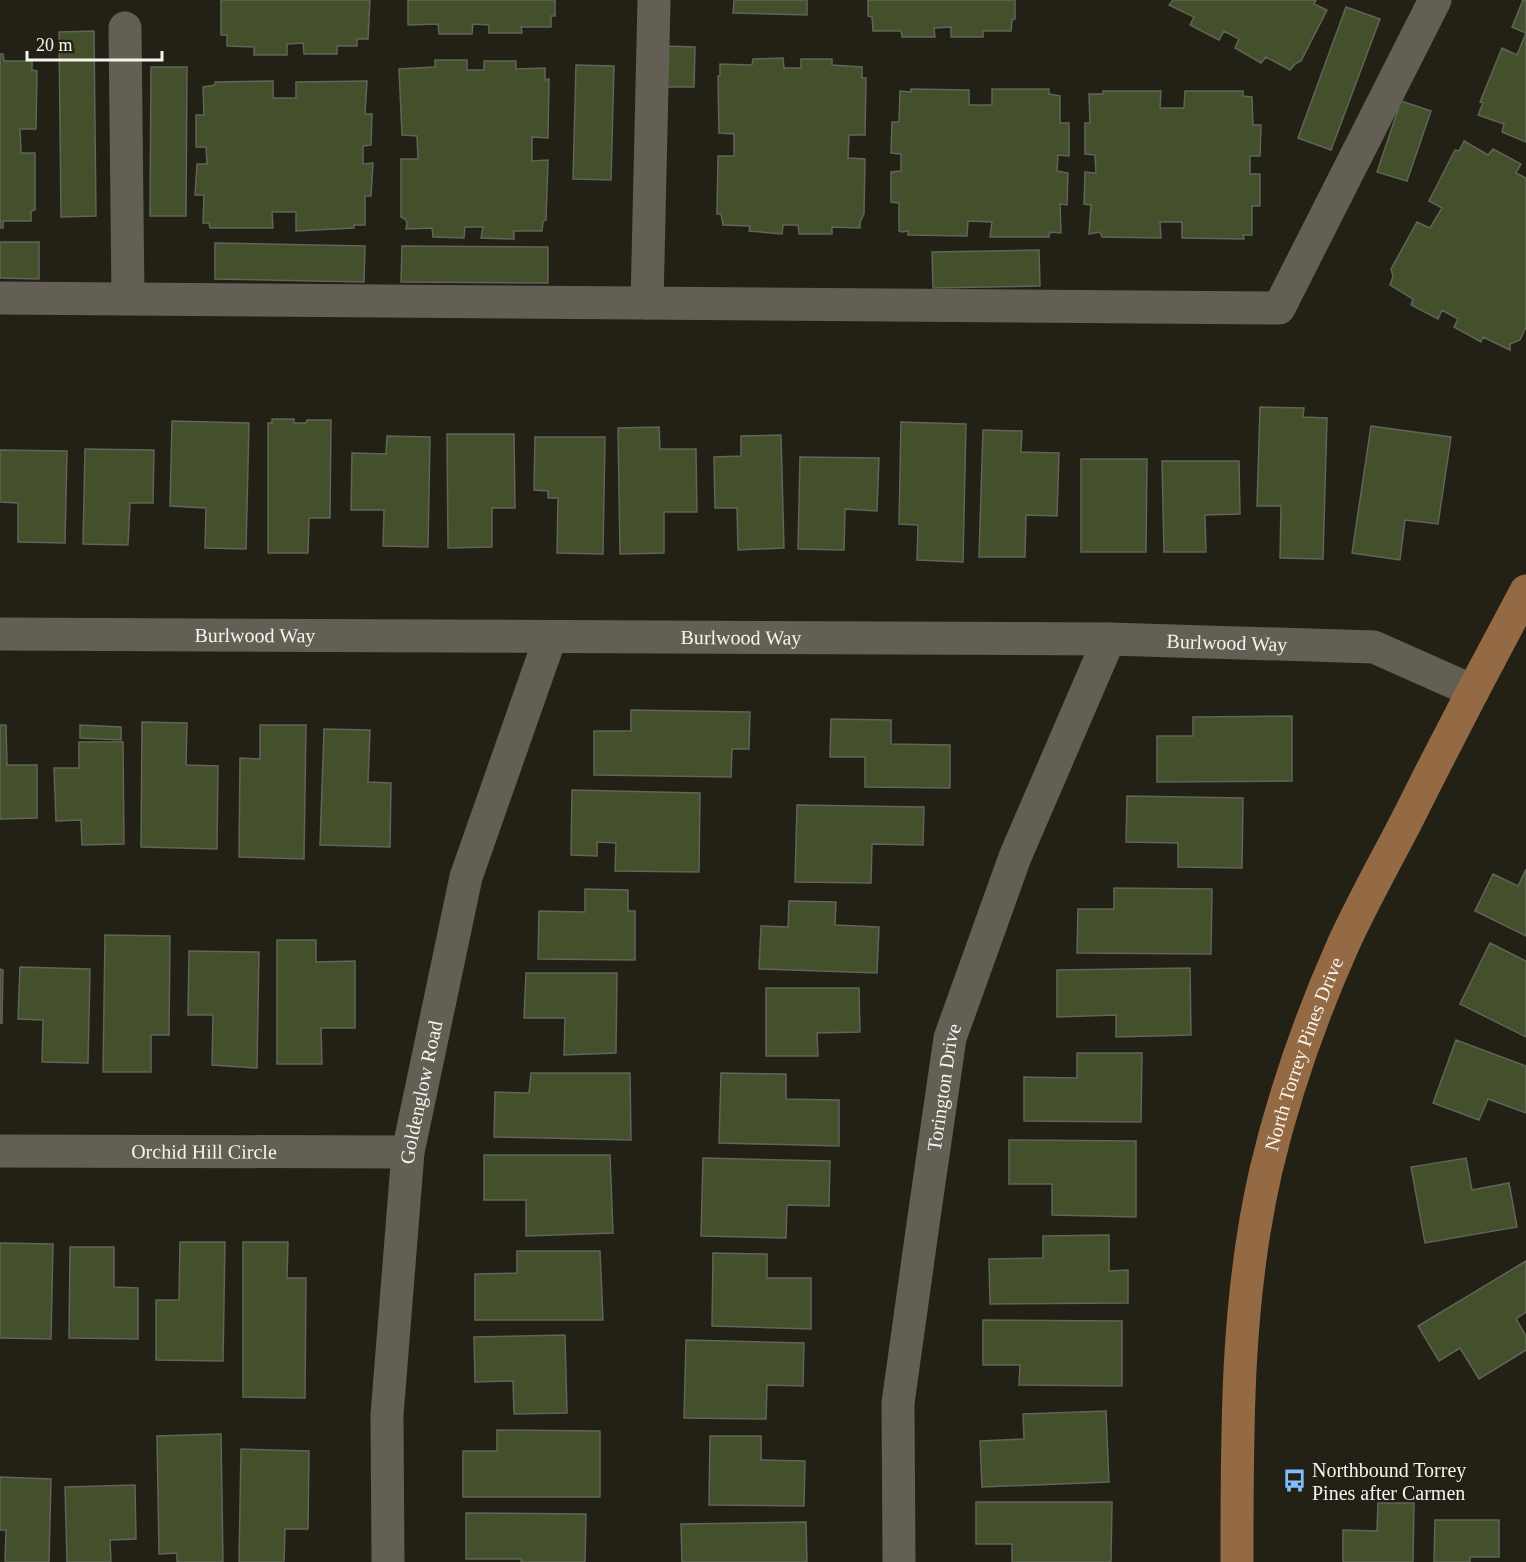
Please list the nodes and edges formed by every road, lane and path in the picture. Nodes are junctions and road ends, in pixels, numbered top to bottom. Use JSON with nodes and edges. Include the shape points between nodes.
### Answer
{"nodes":[{"id":1,"x":654,"y":0,"type":"edge"},
{"id":2,"x":1435,"y":0,"type":"edge"},
{"id":3,"x":125,"y":28,"type":"dead end"},
{"id":4,"x":0,"y":298,"type":"edge"},
{"id":5,"x":128,"y":298,"type":"junction"},
{"id":6,"x":647,"y":303,"type":"junction"},
{"id":7,"x":1526,"y":591,"type":"edge"},
{"id":8,"x":0,"y":634,"type":"edge"},
{"id":9,"x":550,"y":638,"type":"junction"},
{"id":10,"x":1109,"y":639,"type":"junction"},
{"id":11,"x":1473,"y":691,"type":"junction"},
{"id":12,"x":0,"y":1150,"type":"edge"},
{"id":13,"x":408,"y":1152,"type":"junction"},
{"id":14,"x":388,"y":1562,"type":"edge"},
{"id":15,"x":899,"y":1562,"type":"edge"},
{"id":16,"x":1237,"y":1562,"type":"edge"}],
"edges":[{"from":1,"to":6,"type":"street"},
{"from":2,"to":6,"type":"street","via":[[1279,308]]},
{"from":3,"to":5,"type":"street"},
{"from":4,"to":5,"type":"street"},
{"from":5,"to":6,"type":"street"},
{"from":7,"to":11,"type":"main road","name":"North Torrey Pines Drive"},
{"from":8,"to":9,"type":"street","name":"Burlwood Way"},
{"from":9,"to":10,"type":"street","name":"Burlwood Way"},
{"from":9,"to":13,"type":"street","name":"Goldenglow Road","via":[[466,877]]},
{"from":10,"to":11,"type":"street","name":"Burlwood Way","via":[[1374,646]]},
{"from":10,"to":15,"type":"street","name":"Torington Drive","via":[[1015,857],[950,1038],[898,1403]]},
{"from":11,"to":16,"type":"main road","name":"North Torrey Pines Drive","via":[[1343,944],[1287,1093],[1266,1170],[1243,1323],[1238,1401]]},
{"from":12,"to":13,"type":"street","name":"Orchid Hill Circle"},
{"from":13,"to":14,"type":"street","name":"Goldenglow Road","via":[[387,1415]]}]}
